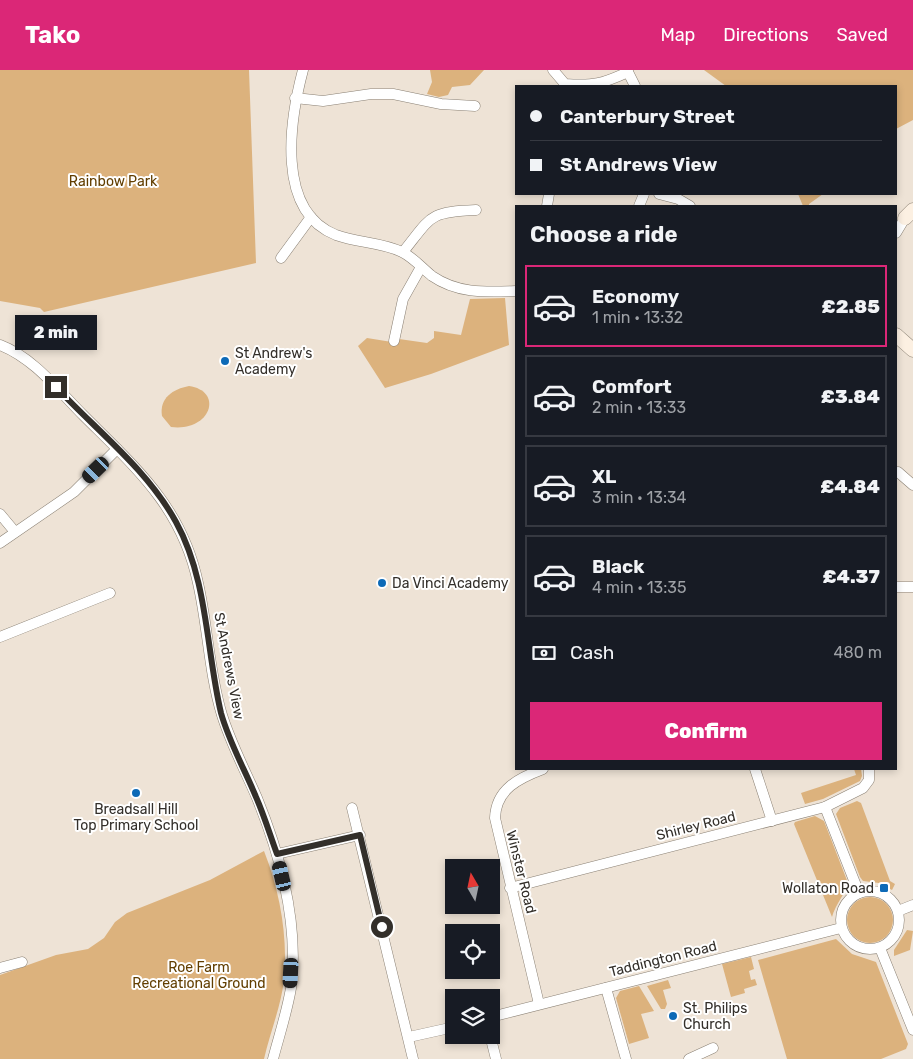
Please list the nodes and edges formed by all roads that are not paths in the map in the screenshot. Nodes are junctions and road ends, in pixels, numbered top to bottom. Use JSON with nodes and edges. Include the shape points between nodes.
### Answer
{"nodes":[{"id":1,"x":303,"y":70,"type":"edge"},
{"id":2,"x":553,"y":70,"type":"edge"},
{"id":3,"x":627,"y":71,"type":"edge"},
{"id":4,"x":564,"y":85,"type":"edge"},
{"id":5,"x":634,"y":85,"type":"edge"},
{"id":6,"x":295,"y":98,"type":"junction"},
{"id":7,"x":475,"y":106,"type":"dead end"},
{"id":8,"x":663,"y":195,"type":"edge"},
{"id":9,"x":688,"y":205,"type":"edge"},
{"id":10,"x":476,"y":210,"type":"dead end"},
{"id":11,"x":909,"y":214,"type":"edge"},
{"id":12,"x":311,"y":217,"type":"junction"},
{"id":13,"x":897,"y":232,"type":"edge"},
{"id":14,"x":402,"y":252,"type":"junction"},
{"id":15,"x":281,"y":258,"type":"dead end"},
{"id":16,"x":421,"y":267,"type":"junction"},
{"id":17,"x":515,"y":291,"type":"edge"},
{"id":18,"x":897,"y":336,"type":"edge"},
{"id":19,"x":394,"y":341,"type":"dead end"},
{"id":20,"x":0,"y":345,"type":"edge"},
{"id":21,"x":913,"y":350,"type":"edge"},
{"id":22,"x":117,"y":449,"type":"junction"},
{"id":23,"x":898,"y":472,"type":"dead end"},
{"id":24,"x":913,"y":485,"type":"edge"},
{"id":25,"x":0,"y":514,"type":"edge"},
{"id":26,"x":15,"y":532,"type":"junction"},
{"id":27,"x":0,"y":543,"type":"edge"},
{"id":28,"x":897,"y":587,"type":"edge"},
{"id":29,"x":913,"y":587,"type":"edge"},
{"id":30,"x":110,"y":593,"type":"dead end"},
{"id":31,"x":93,"y":600,"type":"junction"},
{"id":32,"x":97,"y":610,"type":"dead end"},
{"id":33,"x":0,"y":637,"type":"edge"},
{"id":34,"x":541,"y":770,"type":"edge"},
{"id":35,"x":754,"y":770,"type":"edge"},
{"id":36,"x":868,"y":770,"type":"edge"},
{"id":37,"x":826,"y":807,"type":"junction"},
{"id":38,"x":352,"y":808,"type":"dead end"},
{"id":39,"x":772,"y":821,"type":"junction"},
{"id":40,"x":360,"y":835,"type":"junction"},
{"id":41,"x":277,"y":854,"type":"junction"},
{"id":42,"x":510,"y":888,"type":"junction"},
{"id":43,"x":859,"y":892,"type":"junction"},
{"id":44,"x":913,"y":905,"type":"edge"},
{"id":45,"x":898,"y":911,"type":"junction"},
{"id":46,"x":841,"y":928,"type":"junction"},
{"id":47,"x":880,"y":948,"type":"junction"},
{"id":48,"x":22,"y":962,"type":"dead end"},
{"id":49,"x":4,"y":963,"type":"edge"},
{"id":50,"x":606,"y":988,"type":"junction"},
{"id":51,"x":539,"y":1004,"type":"junction"},
{"id":52,"x":500,"y":1015,"type":"edge"},
{"id":53,"x":445,"y":1028,"type":"edge"},
{"id":54,"x":913,"y":1029,"type":"edge"},
{"id":55,"x":409,"y":1037,"type":"junction"},
{"id":56,"x":492,"y":1044,"type":"edge"},
{"id":57,"x":713,"y":1048,"type":"dead end"},
{"id":58,"x":273,"y":1059,"type":"edge"},
{"id":59,"x":414,"y":1059,"type":"edge"},
{"id":60,"x":496,"y":1059,"type":"edge"},
{"id":61,"x":626,"y":1059,"type":"edge"},
{"id":62,"x":689,"y":1059,"type":"edge"}],
"edges":[{"from":1,"to":6,"type":"street"},
{"from":2,"to":4,"type":"street"},
{"from":3,"to":4,"type":"street","via":[[603,84]]},
{"from":3,"to":5,"type":"street"},
{"from":6,"to":7,"type":"street","via":[[323,101],[392,94],[441,104]]},
{"from":6,"to":12,"type":"street","via":[[294,176],[299,197]]},
{"from":8,"to":9,"type":"street"},
{"from":10,"to":14,"type":"street","via":[[433,216]]},
{"from":11,"to":13,"type":"street"},
{"from":12,"to":14,"type":"street","via":[[335,234],[381,243]]},
{"from":12,"to":15,"type":"street"},
{"from":14,"to":16,"type":"street"},
{"from":16,"to":17,"type":"street","via":[[442,282],[462,290]]},
{"from":16,"to":19,"type":"street","via":[[403,299]]},
{"from":18,"to":21,"type":"street"},
{"from":20,"to":22,"type":"street","name":"St Andrews View","via":[[21,356],[44,376]]},
{"from":22,"to":26,"type":"street","via":[[74,492]]},
{"from":22,"to":41,"type":"street","name":"St Andrews View","via":[[164,501],[191,556],[222,716]]},
{"from":23,"to":24,"type":"street"},
{"from":25,"to":26,"type":"street"},
{"from":26,"to":27,"type":"street"},
{"from":28,"to":29,"type":"street"},
{"from":30,"to":31,"type":"street"},
{"from":31,"to":32,"type":"street"},
{"from":31,"to":33,"type":"street"},
{"from":34,"to":42,"type":"street","name":"Winster Road","via":[[511,784],[496,807],[495,824]]},
{"from":35,"to":39,"type":"street"},
{"from":36,"to":37,"type":"street","name":"Shirley Road","via":[[869,780],[863,788]]},
{"from":37,"to":39,"type":"street","name":"Shirley Road"},
{"from":37,"to":43,"type":"street"},
{"from":38,"to":40,"type":"street"},
{"from":39,"to":42,"type":"street","name":"Shirley Road"},
{"from":40,"to":41,"type":"street"},
{"from":40,"to":55,"type":"street"},
{"from":41,"to":58,"type":"street","name":"St Andrews View","via":[[292,930],[292,957],[291,988]]},
{"from":42,"to":51,"type":"street","name":"Winster Road"},
{"from":43,"to":45,"type":"street","via":[[881,894]]},
{"from":43,"to":46,"type":"street","via":[[844,906]]},
{"from":44,"to":45,"type":"street"},
{"from":45,"to":47,"type":"street","via":[[896,932],[890,942]]},
{"from":46,"to":47,"type":"street","via":[[857,946]]},
{"from":46,"to":50,"type":"street","name":"Taddington Road"},
{"from":47,"to":54,"type":"street"},
{"from":48,"to":49,"type":"street"},
{"from":50,"to":51,"type":"street","name":"Taddington Road"},
{"from":50,"to":61,"type":"street"},
{"from":51,"to":52,"type":"street","name":"Taddington Road"},
{"from":53,"to":55,"type":"street"},
{"from":55,"to":59,"type":"street"},
{"from":56,"to":60,"type":"street"},
{"from":57,"to":62,"type":"street"}]}
